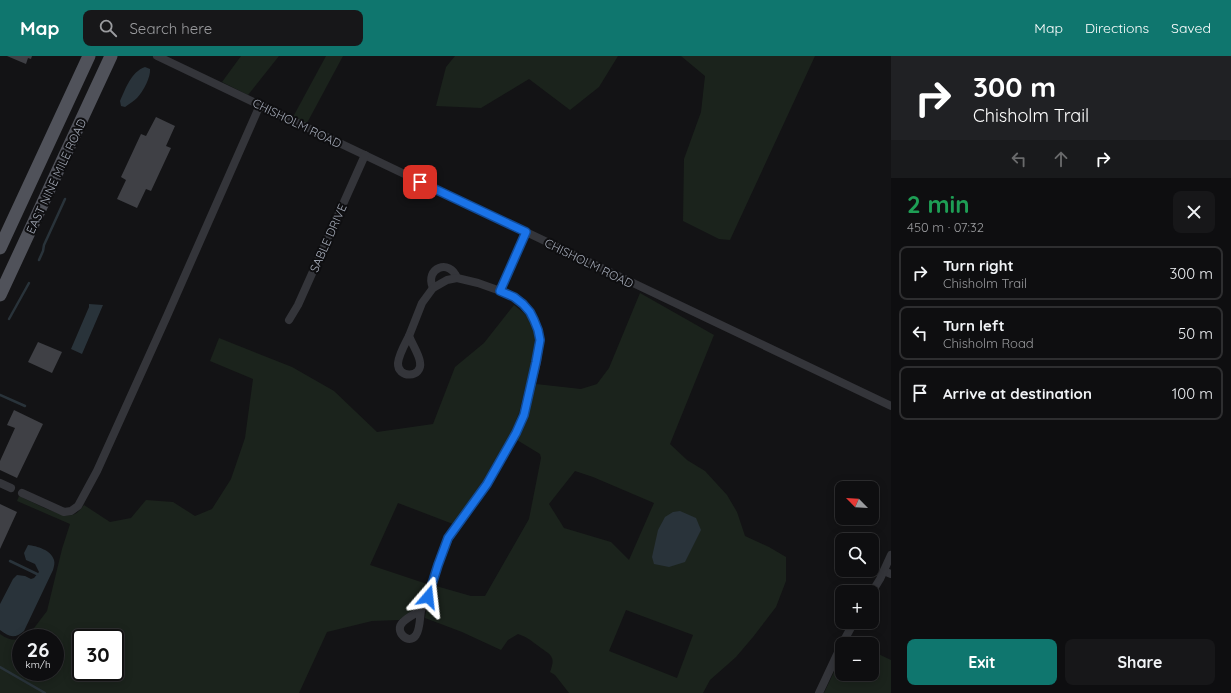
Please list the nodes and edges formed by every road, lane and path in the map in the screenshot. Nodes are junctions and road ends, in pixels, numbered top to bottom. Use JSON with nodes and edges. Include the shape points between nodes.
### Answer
{"nodes":[{"id":1,"x":89,"y":56,"type":"edge"},
{"id":2,"x":111,"y":56,"type":"edge"},
{"id":3,"x":157,"y":56,"type":"edge"},
{"id":4,"x":260,"y":105,"type":"junction"},
{"id":5,"x":365,"y":155,"type":"junction"},
{"id":6,"x":526,"y":232,"type":"junction"},
{"id":7,"x":0,"y":248,"type":"edge"},
{"id":8,"x":457,"y":278,"type":"junction"},
{"id":9,"x":433,"y":288,"type":"junction"},
{"id":10,"x":500,"y":291,"type":"junction"},
{"id":11,"x":0,"y":295,"type":"edge"},
{"id":12,"x":289,"y":320,"type":"dead end"},
{"id":13,"x":409,"y":336,"type":"dead end"},
{"id":14,"x":891,"y":406,"type":"edge"},
{"id":15,"x":0,"y":483,"type":"edge"},
{"id":16,"x":11,"y":488,"type":"dead end"},
{"id":17,"x":22,"y":493,"type":"dead end"},
{"id":18,"x":891,"y":555,"type":"edge"},
{"id":19,"x":887,"y":572,"type":"edge"},
{"id":20,"x":877,"y":585,"type":"edge"},
{"id":21,"x":421,"y":610,"type":"dead end"},
{"id":22,"x":835,"y":659,"type":"edge"},
{"id":23,"x":819,"y":693,"type":"edge"}],
"edges":[{"from":1,"to":7,"type":"main road","name":"EAST NINE MILE ROAD"},
{"from":2,"to":11,"type":"main road","name":"EAST NINE MILE ROAD"},
{"from":3,"to":4,"type":"street","name":"CHISHOLM ROAD"},
{"from":4,"to":5,"type":"street","name":"CHISHOLM ROAD"},
{"from":4,"to":17,"type":"street","via":[[97,471],[78,506],[64,512]]},
{"from":5,"to":6,"type":"street","name":"CHISHOLM ROAD"},
{"from":5,"to":12,"type":"street","name":"SABLE DRIVE"},
{"from":6,"to":10,"type":"street"},
{"from":6,"to":14,"type":"street","name":"CHISHOLM ROAD"},
{"from":8,"to":9,"type":"street"},
{"from":8,"to":9,"type":"street","via":[[448,268],[437,269],[431,277]]},
{"from":8,"to":10,"type":"street","via":[[478,282]]},
{"from":9,"to":13,"type":"street","via":[[422,303]]},
{"from":10,"to":21,"type":"street","via":[[514,297],[530,312],[540,340],[524,415],[487,484],[448,538]]},
{"from":15,"to":16,"type":"street"},
{"from":18,"to":19,"type":"street"},
{"from":19,"to":20,"type":"street"},
{"from":22,"to":23,"type":"street"}]}
